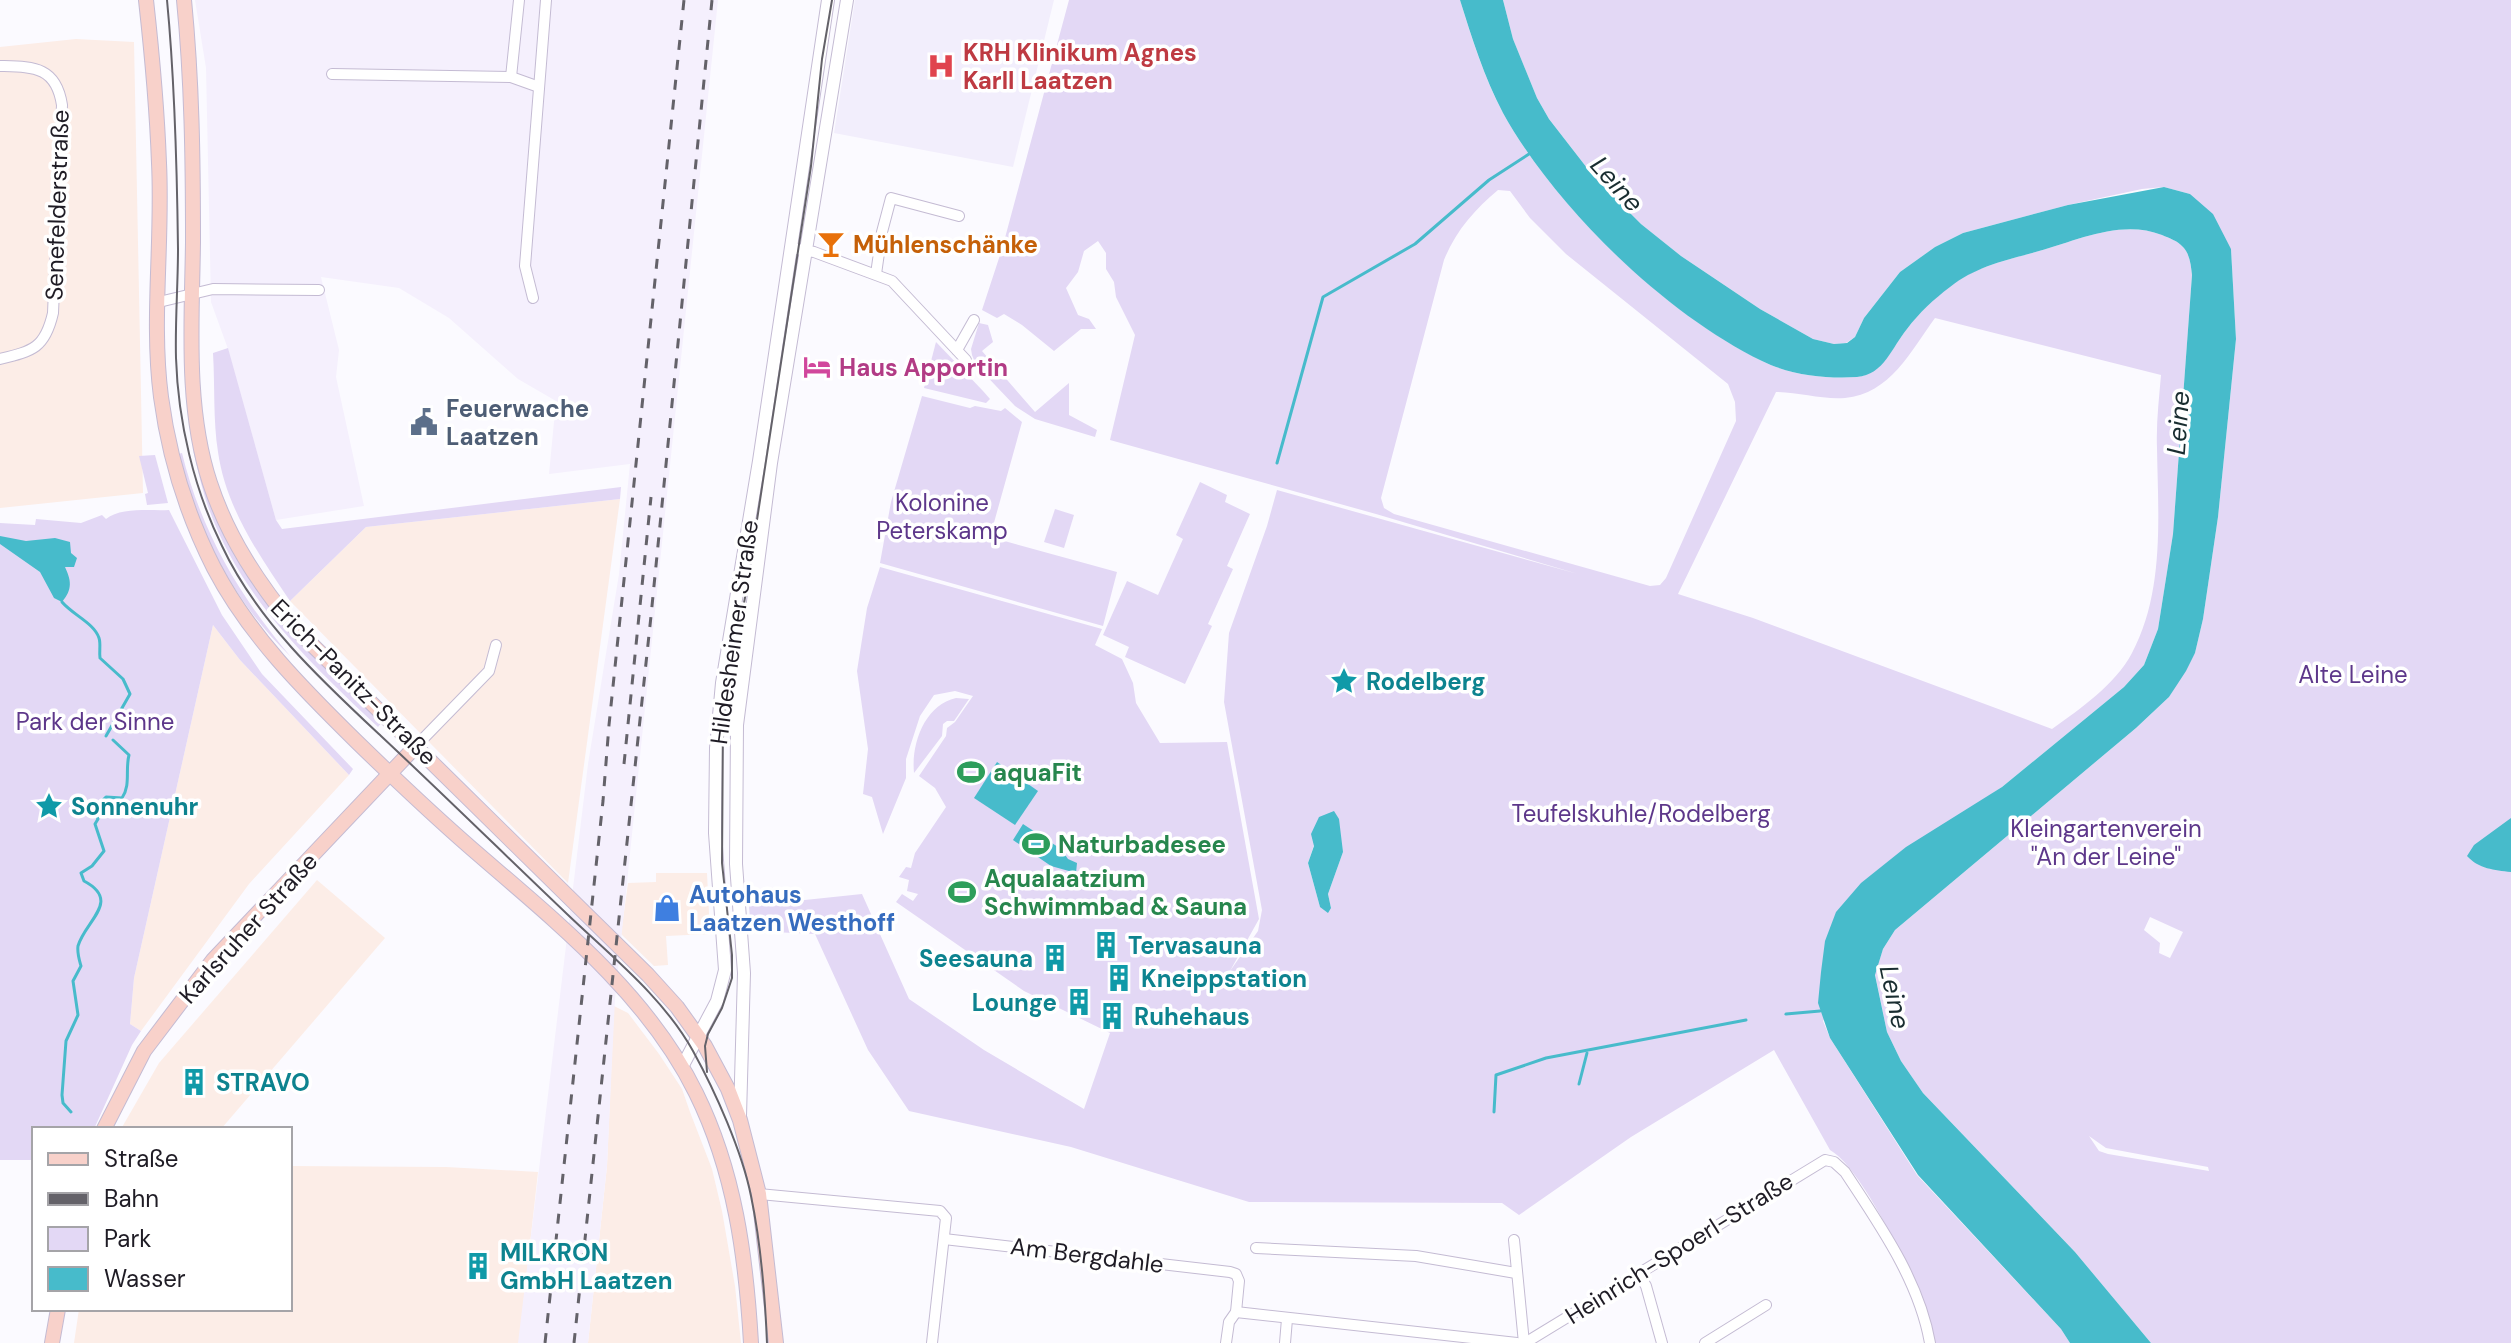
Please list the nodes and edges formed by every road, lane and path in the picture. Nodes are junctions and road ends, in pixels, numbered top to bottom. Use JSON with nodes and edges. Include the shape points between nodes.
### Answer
{"nodes":[{"id":1,"x":146,"y":0,"type":"edge"},
{"id":2,"x":184,"y":0,"type":"edge"},
{"id":3,"x":519,"y":0,"type":"edge"},
{"id":4,"x":546,"y":0,"type":"edge"},
{"id":5,"x":828,"y":0,"type":"edge"},
{"id":6,"x":847,"y":0,"type":"edge"},
{"id":7,"x":0,"y":66,"type":"edge"},
{"id":8,"x":332,"y":74,"type":"dead end"},
{"id":9,"x":511,"y":77,"type":"junction"},
{"id":10,"x":539,"y":87,"type":"junction"},
{"id":11,"x":959,"y":216,"type":"dead end"},
{"id":12,"x":798,"y":249,"type":"junction"},
{"id":13,"x":876,"y":274,"type":"junction"},
{"id":14,"x":319,"y":290,"type":"dead end"},
{"id":15,"x":192,"y":293,"type":"junction"},
{"id":16,"x":533,"y":298,"type":"dead end"},
{"id":17,"x":159,"y":302,"type":"junction"},
{"id":18,"x":974,"y":320,"type":"dead end"},
{"id":19,"x":957,"y":350,"type":"junction"},
{"id":20,"x":0,"y":359,"type":"edge"},
{"id":21,"x":966,"y":360,"type":"dead end"},
{"id":22,"x":496,"y":645,"type":"dead end"},
{"id":23,"x":416,"y":746,"type":"junction"},
{"id":24,"x":390,"y":774,"type":"junction"},
{"id":25,"x":697,"y":1033,"type":"junction"},
{"id":26,"x":682,"y":1067,"type":"junction"},
{"id":27,"x":740,"y":1120,"type":"junction"},
{"id":28,"x":105,"y":1127,"type":"edge"},
{"id":29,"x":759,"y":1194,"type":"junction"},
{"id":30,"x":944,"y":1239,"type":"junction"},
{"id":31,"x":1514,"y":1240,"type":"dead end"},
{"id":32,"x":1256,"y":1248,"type":"dead end"},
{"id":33,"x":1516,"y":1273,"type":"junction"},
{"id":34,"x":1639,"y":1274,"type":"junction"},
{"id":35,"x":1766,"y":1305,"type":"dead end"},
{"id":36,"x":58,"y":1311,"type":"edge"},
{"id":37,"x":1236,"y":1312,"type":"junction"},
{"id":38,"x":1287,"y":1319,"type":"junction"},
{"id":39,"x":52,"y":1343,"type":"edge"},
{"id":40,"x":751,"y":1343,"type":"edge"},
{"id":41,"x":776,"y":1343,"type":"edge"},
{"id":42,"x":932,"y":1343,"type":"edge"},
{"id":43,"x":1226,"y":1343,"type":"edge"},
{"id":44,"x":1285,"y":1343,"type":"edge"},
{"id":45,"x":1517,"y":1343,"type":"edge"},
{"id":46,"x":1524,"y":1343,"type":"edge"},
{"id":47,"x":1662,"y":1343,"type":"edge"},
{"id":48,"x":1705,"y":1343,"type":"edge"},
{"id":49,"x":1930,"y":1343,"type":"edge"}],
"edges":[{"from":1,"to":17,"type":"main road","name":"Erich-Panitz-Straße","via":[[159,163]]},
{"from":2,"to":15,"type":"main road","name":"Erich-Panitz-Straße","via":[[192,118]]},
{"from":3,"to":9,"type":"street"},
{"from":4,"to":10,"type":"street"},
{"from":5,"to":12,"type":"street","name":"Hildesheimer Straße"},
{"from":6,"to":12,"type":"street","name":"Hildesheimer Straße"},
{"from":7,"to":20,"type":"street","name":"Senefelderstraße","via":[[43,72],[60,90],[62,105],[49,330],[34,348]]},
{"from":8,"to":9,"type":"street"},
{"from":9,"to":10,"type":"street"},
{"from":10,"to":16,"type":"street","via":[[525,266]]},
{"from":11,"to":13,"type":"street","via":[[891,198]]},
{"from":12,"to":13,"type":"street"},
{"from":12,"to":25,"type":"street","name":"Hildesheimer Straße","via":[[722,683],[715,833],[725,970],[717,1001]]},
{"from":12,"to":27,"type":"street","name":"Hildesheimer Straße","via":[[737,725],[736,864],[744,973]]},
{"from":13,"to":19,"type":"street","via":[[905,292]]},
{"from":14,"to":15,"type":"street"},
{"from":15,"to":17,"type":"street"},
{"from":15,"to":23,"type":"main road","name":"Erich-Panitz-Straße","via":[[200,442],[231,535],[296,629]]},
{"from":17,"to":24,"type":"main road","name":"Erich-Panitz-Straße","via":[[168,440],[190,515],[210,559],[240,613],[271,652]]},
{"from":18,"to":19,"type":"street"},
{"from":19,"to":21,"type":"street"},
{"from":22,"to":23,"type":"street","via":[[489,671]]},
{"from":23,"to":24,"type":"main road","name":"Karlsruher Straße"},
{"from":23,"to":25,"type":"main road","name":"Erich-Panitz-Straße","via":[[648,975]]},
{"from":24,"to":26,"type":"main road","name":"Erich-Panitz-Straße","via":[[628,994]]},
{"from":24,"to":28,"type":"main road","name":"Karlsruher Straße","via":[[192,986],[144,1051]]},
{"from":25,"to":26,"type":"street","name":"Hildesheimer Straße"},
{"from":25,"to":27,"type":"main road","name":"Erich-Panitz-Straße"},
{"from":26,"to":40,"type":"main road","via":[[711,1126],[738,1220]]},
{"from":27,"to":29,"type":"main road","name":"Hildesheimer Straße"},
{"from":29,"to":30,"type":"street","via":[[940,1211],[946,1218]]},
{"from":29,"to":41,"type":"main road","name":"Hildesheimer Straße"},
{"from":30,"to":37,"type":"street","name":"Am Bergdahle","via":[[1230,1272],[1239,1281]]},
{"from":30,"to":42,"type":"street"},
{"from":31,"to":33,"type":"street"},
{"from":32,"to":33,"type":"street","via":[[1416,1256]]},
{"from":33,"to":46,"type":"street"},
{"from":34,"to":46,"type":"street","name":"Heinrich-Spoerl-Straße"},
{"from":34,"to":47,"type":"street"},
{"from":34,"to":49,"type":"street","name":"Heinrich-Spoerl-Straße","via":[[1814,1165],[1834,1162],[1899,1258]]},
{"from":35,"to":48,"type":"street"},
{"from":36,"to":39,"type":"main road"},
{"from":37,"to":38,"type":"street"},
{"from":37,"to":43,"type":"street"},
{"from":38,"to":44,"type":"street"},
{"from":38,"to":45,"type":"street"}]}
